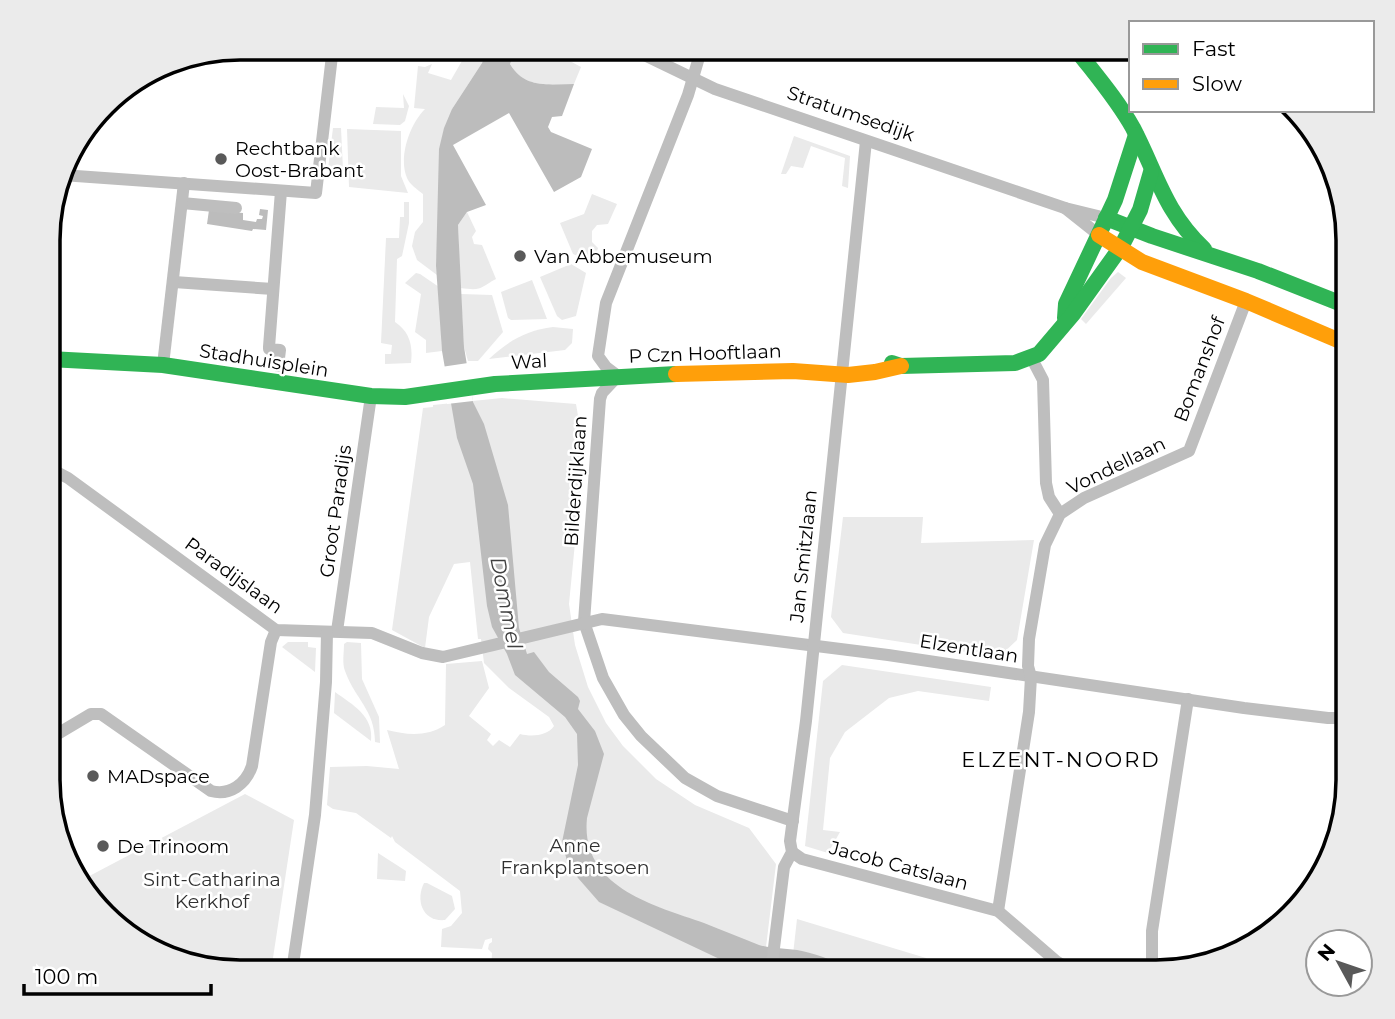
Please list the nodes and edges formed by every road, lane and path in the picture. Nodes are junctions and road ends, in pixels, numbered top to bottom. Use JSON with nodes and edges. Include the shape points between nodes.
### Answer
{"nodes":[{"id":1,"x":331,"y":60,"type":"edge"},
{"id":2,"x":656,"y":60,"type":"edge"},
{"id":3,"x":699,"y":60,"type":"edge"},
{"id":4,"x":1084,"y":60,"type":"edge"},
{"id":5,"x":694,"y":80,"type":"junction"},
{"id":6,"x":1136,"y":135,"type":"junction"},
{"id":7,"x":866,"y":141,"type":"junction"},
{"id":8,"x":1152,"y":172,"type":"junction"},
{"id":9,"x":71,"y":176,"type":"edge"},
{"id":10,"x":184,"y":183,"type":"junction"},
{"id":11,"x":281,"y":191,"type":"junction"},
{"id":12,"x":183,"y":203,"type":"junction"},
{"id":13,"x":236,"y":208,"type":"dead end"},
{"id":14,"x":1065,"y":208,"type":"junction"},
{"id":15,"x":1106,"y":218,"type":"junction"},
{"id":16,"x":1130,"y":228,"type":"junction"},
{"id":17,"x":1099,"y":235,"type":"junction"},
{"id":18,"x":1119,"y":249,"type":"junction"},
{"id":19,"x":1210,"y":254,"type":"junction"},
{"id":20,"x":174,"y":282,"type":"junction"},
{"id":21,"x":273,"y":289,"type":"junction"},
{"id":22,"x":1245,"y":301,"type":"junction"},
{"id":23,"x":1335,"y":301,"type":"edge"},
{"id":24,"x":1065,"y":321,"type":"junction"},
{"id":25,"x":1335,"y":339,"type":"edge"},
{"id":26,"x":1032,"y":359,"type":"junction"},
{"id":27,"x":60,"y":360,"type":"edge"},
{"id":28,"x":163,"y":365,"type":"junction"},
{"id":29,"x":278,"y":366,"type":"dead end"},
{"id":30,"x":842,"y":372,"type":"junction"},
{"id":31,"x":618,"y":376,"type":"junction"},
{"id":32,"x":443,"y":392,"type":"joint"},
{"id":33,"x":372,"y":396,"type":"junction"},
{"id":34,"x":1189,"y":451,"type":"joint"},
{"id":35,"x":60,"y":474,"type":"edge"},
{"id":36,"x":1060,"y":514,"type":"junction"},
{"id":37,"x":584,"y":622,"type":"junction"},
{"id":38,"x":276,"y":630,"type":"junction"},
{"id":39,"x":332,"y":631,"type":"junction"},
{"id":40,"x":813,"y":644,"type":"junction"},
{"id":41,"x":1031,"y":677,"type":"junction"},
{"id":42,"x":1188,"y":699,"type":"junction"},
{"id":43,"x":1335,"y":718,"type":"edge"},
{"id":44,"x":60,"y":732,"type":"edge"},
{"id":45,"x":793,"y":821,"type":"junction"},
{"id":46,"x":792,"y":852,"type":"junction"},
{"id":47,"x":998,"y":911,"type":"junction"},
{"id":48,"x":294,"y":959,"type":"edge"},
{"id":49,"x":773,"y":960,"type":"edge"},
{"id":50,"x":1055,"y":960,"type":"edge"},
{"id":51,"x":1152,"y":960,"type":"edge"}],
"edges":[{"from":1,"to":11,"type":"street","via":[[316,193]]},
{"from":2,"to":5,"type":"street","name":"Stratumsedijk"},
{"from":3,"to":5,"type":"street"},
{"from":4,"to":6,"type":"street"},
{"from":5,"to":7,"type":"street","name":"Stratumsedijk"},
{"from":5,"to":31,"type":"street","via":[[606,303],[598,356]]},
{"from":6,"to":8,"type":"street"},
{"from":6,"to":15,"type":"street","via":[[1129,165]]},
{"from":7,"to":14,"type":"street","name":"Stratumsedijk"},
{"from":7,"to":30,"type":"street","name":"Jan Smitzlaan"},
{"from":8,"to":16,"type":"street"},
{"from":8,"to":19,"type":"street","via":[[1175,219]]},
{"from":9,"to":10,"type":"street"},
{"from":10,"to":11,"type":"street"},
{"from":10,"to":12,"type":"street"},
{"from":11,"to":21,"type":"street","name":"Stadhuisplein"},
{"from":12,"to":13,"type":"street"},
{"from":12,"to":20,"type":"street"},
{"from":14,"to":15,"type":"street","name":"Stratumsedijk"},
{"from":14,"to":17,"type":"street","name":"Stratumsedijk"},
{"from":15,"to":16,"type":"street","name":"Stratumsedijk"},
{"from":15,"to":17,"type":"street"},
{"from":16,"to":18,"type":"street"},
{"from":16,"to":19,"type":"street","name":"Stratumsedijk"},
{"from":17,"to":18,"type":"street","name":"Stratumsedijk"},
{"from":17,"to":24,"type":"street","via":[[1066,304]]},
{"from":18,"to":22,"type":"street","name":"Stratumsedijk"},
{"from":18,"to":24,"type":"street"},
{"from":19,"to":23,"type":"street","name":"Stratumsedijk"},
{"from":20,"to":21,"type":"street"},
{"from":20,"to":28,"type":"street"},
{"from":21,"to":29,"type":"street","name":"Stadhuisplein","via":[[269,349],[280,351]]},
{"from":22,"to":25,"type":"street","name":"Stratumsedijk"},
{"from":22,"to":34,"type":"street","name":"Bomanshof"},
{"from":24,"to":26,"type":"street"},
{"from":26,"to":30,"type":"street","name":"P Czn Hooftlaan"},
{"from":26,"to":36,"type":"street","via":[[1043,380],[1046,483]]},
{"from":27,"to":28,"type":"street"},
{"from":28,"to":33,"type":"street","name":"Stadhuisplein"},
{"from":30,"to":31,"type":"street","name":"P Czn Hooftlaan"},
{"from":30,"to":40,"type":"street","name":"Jan Smitzlaan"},
{"from":31,"to":32,"type":"street","name":"Wal"},
{"from":31,"to":37,"type":"street","name":"Bilderdijklaan","via":[[602,393]]},
{"from":32,"to":33,"type":"street","name":"Stadhuisplein"},
{"from":33,"to":39,"type":"street","name":"Groot Paradijs"},
{"from":34,"to":36,"type":"street","name":"Vondellaan","via":[[1084,498]]},
{"from":35,"to":38,"type":"street","name":"Paradijslaan"},
{"from":36,"to":41,"type":"street","name":"Vondellaan","via":[[1045,545],[1029,639]]},
{"from":37,"to":39,"type":"street","name":"Paradijslaan","via":[[443,657],[372,634]]},
{"from":37,"to":40,"type":"street","name":"Elzentlaan","via":[[602,619]]},
{"from":37,"to":45,"type":"street","via":[[603,678],[624,715],[660,756],[685,778],[717,796]]},
{"from":38,"to":39,"type":"street","name":"Paradijslaan"},
{"from":38,"to":44,"type":"street","via":[[249,775],[230,791],[211,791],[101,714],[91,714]]},
{"from":39,"to":48,"type":"street","name":"Groot Paradijs","via":[[315,815]]},
{"from":40,"to":41,"type":"street","name":"Elzentlaan"},
{"from":40,"to":45,"type":"street","name":"Jan Smitzlaan"},
{"from":41,"to":42,"type":"street","name":"Elzentlaan"},
{"from":41,"to":47,"type":"street","name":"Vondellaan","via":[[1029,717]]},
{"from":42,"to":43,"type":"street","name":"Elzentlaan"},
{"from":42,"to":51,"type":"street","via":[[1152,931]]},
{"from":45,"to":46,"type":"street","name":"Jan Smitzlaan"},
{"from":46,"to":47,"type":"street","name":"Jacob Catslaan","via":[[802,859]]},
{"from":46,"to":49,"type":"street","name":"Jan Smitzlaan","via":[[784,867]]},
{"from":47,"to":50,"type":"street"}]}
